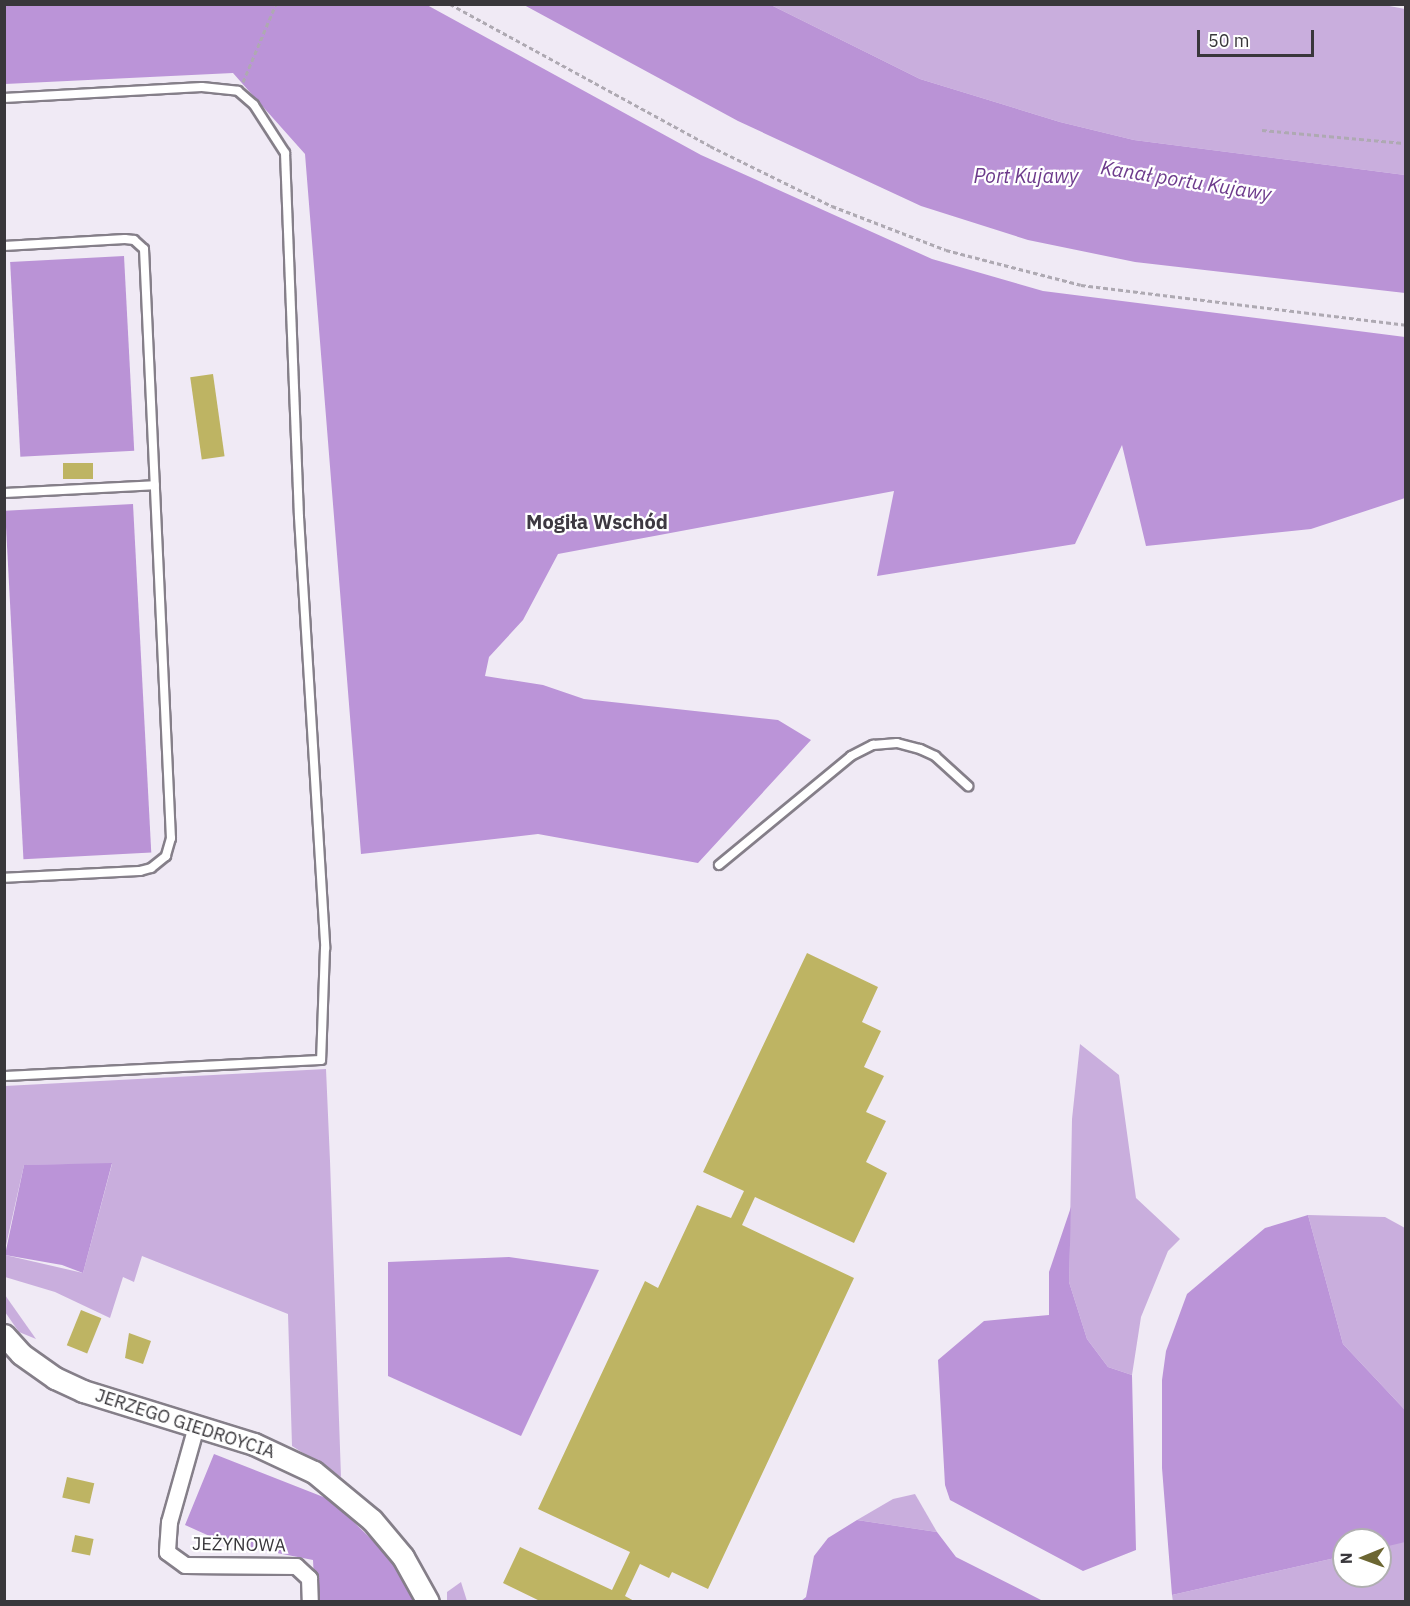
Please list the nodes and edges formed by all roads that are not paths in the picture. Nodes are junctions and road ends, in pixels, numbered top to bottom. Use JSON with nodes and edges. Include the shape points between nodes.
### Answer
{"nodes":[{"id":1,"x":4,"y":98,"type":"edge"},
{"id":2,"x":4,"y":246,"type":"edge"},
{"id":3,"x":155,"y":485,"type":"junction"},
{"id":4,"x":4,"y":493,"type":"edge"},
{"id":5,"x":968,"y":786,"type":"dead end"},
{"id":6,"x":719,"y":865,"type":"dead end"},
{"id":7,"x":4,"y":878,"type":"edge"},
{"id":8,"x":4,"y":1076,"type":"edge"},
{"id":9,"x":4,"y":1335,"type":"edge"},
{"id":10,"x":196,"y":1426,"type":"junction"},
{"id":11,"x":310,"y":1602,"type":"edge"},
{"id":12,"x":428,"y":1602,"type":"edge"}],
"edges":[{"from":1,"to":8,"type":"lane","via":[[202,87],[238,91],[254,105],[285,153],[300,528],[324,905],[321,1060]]},
{"from":2,"to":3,"type":"lane","via":[[125,239],[134,240],[144,249]]},
{"from":3,"to":4,"type":"lane"},
{"from":3,"to":7,"type":"lane","via":[[170,848],[159,863],[140,871]]},
{"from":5,"to":6,"type":"lane","via":[[935,756],[920,749],[897,743],[873,745],[851,756]]},
{"from":9,"to":10,"type":"street","name":"JERZEGO GIEDROYCIA","via":[[21,1354],[55,1378],[83,1391]]},
{"from":10,"to":11,"type":"street","name":"JEŻYNOWA","via":[[169,1522],[167,1552],[185,1565],[296,1566],[309,1578]]},
{"from":10,"to":12,"type":"street","name":"JERZEGO GIEDROYCIA","via":[[280,1455],[314,1472],[343,1494],[402,1557]]}]}
